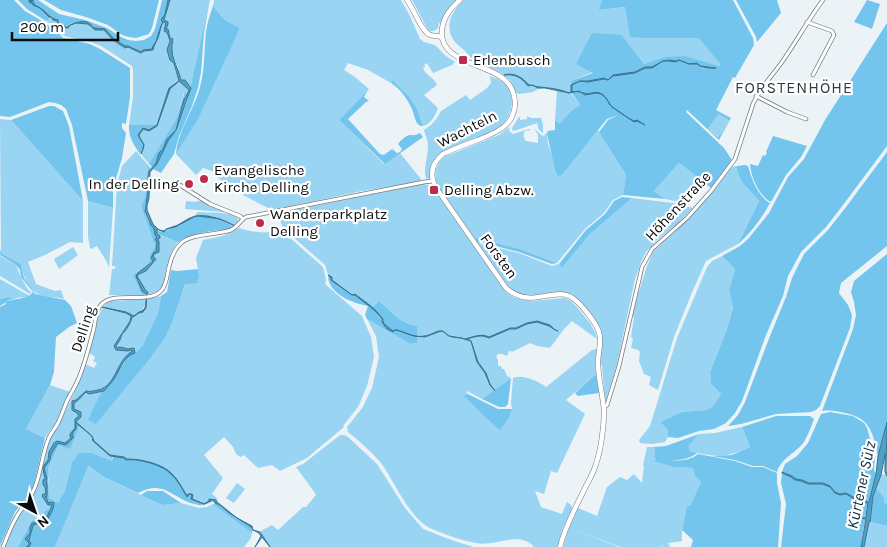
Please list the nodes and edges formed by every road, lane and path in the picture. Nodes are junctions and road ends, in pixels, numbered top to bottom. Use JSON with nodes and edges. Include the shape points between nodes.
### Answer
{"nodes":[{"id":1,"x":407,"y":0,"type":"edge"},
{"id":2,"x":460,"y":0,"type":"edge"},
{"id":3,"x":823,"y":0,"type":"edge"},
{"id":4,"x":807,"y":22,"type":"junction"},
{"id":5,"x":442,"y":37,"type":"junction"},
{"id":6,"x":813,"y":75,"type":"dead end"},
{"id":7,"x":756,"y":96,"type":"junction"},
{"id":8,"x":806,"y":119,"type":"dead end"},
{"id":9,"x":433,"y":181,"type":"junction"},
{"id":10,"x":180,"y":185,"type":"dead end"},
{"id":11,"x":243,"y":219,"type":"junction"},
{"id":12,"x":633,"y":304,"type":"joint"},
{"id":13,"x":603,"y":408,"type":"junction"},
{"id":14,"x":2,"y":547,"type":"edge"},
{"id":15,"x":560,"y":547,"type":"edge"}],
"edges":[{"from":1,"to":5,"type":"street","via":[[424,30],[432,36]]},
{"from":2,"to":5,"type":"street","via":[[447,15]]},
{"from":3,"to":4,"type":"street","name":"Höhenstraße"},
{"from":4,"to":6,"type":"street","via":[[832,31],[834,35]]},
{"from":4,"to":7,"type":"street","name":"Höhenstraße"},
{"from":5,"to":9,"type":"street","name":"Wachteln","via":[[459,58],[492,71],[506,81],[512,88],[515,107],[511,119],[499,131],[442,154],[432,168]]},
{"from":7,"to":8,"type":"street"},
{"from":7,"to":12,"type":"street","name":"Höhenstraße","via":[[735,159],[687,218],[652,249],[642,267]]},
{"from":9,"to":11,"type":"street","name":"Delling"},
{"from":9,"to":13,"type":"street","name":"Forsten","via":[[510,291],[527,298],[565,294],[588,315],[601,342],[598,361]]},
{"from":10,"to":11,"type":"street"},
{"from":11,"to":14,"type":"street","name":"Delling","via":[[232,230],[191,238],[178,245],[165,285],[158,294],[109,299],[100,307],[82,371],[48,441],[33,493]]},
{"from":12,"to":13,"type":"street","name":"Forsten","via":[[619,366]]},
{"from":13,"to":15,"type":"street","name":"Forsten","via":[[599,455],[566,526]]}]}
